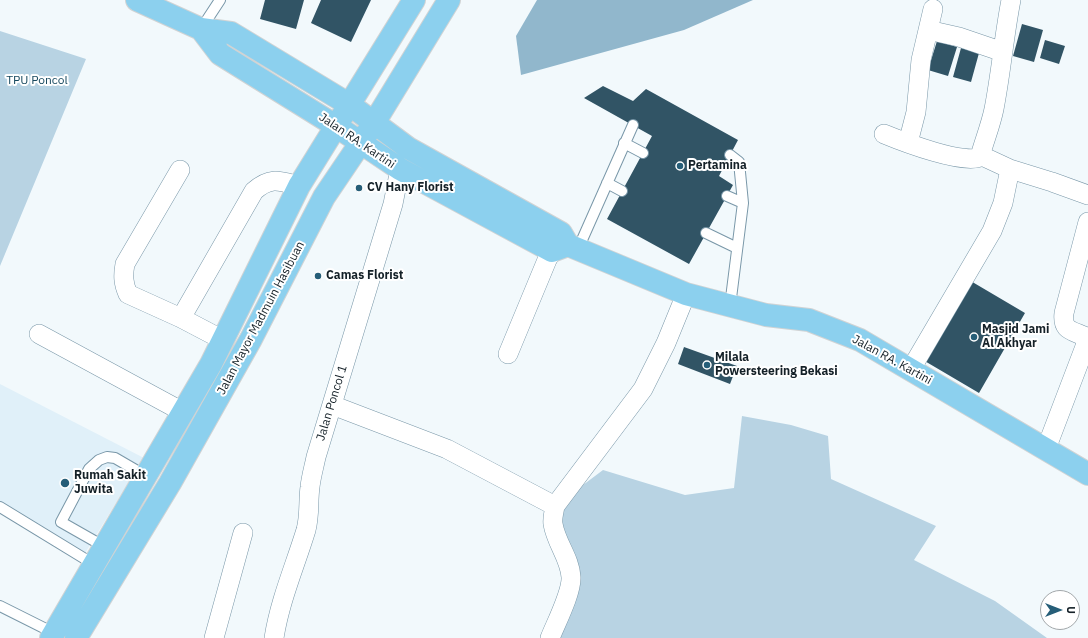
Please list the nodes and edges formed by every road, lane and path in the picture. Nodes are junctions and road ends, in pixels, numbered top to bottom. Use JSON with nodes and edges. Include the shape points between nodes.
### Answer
{"nodes":[{"id":1,"x":136,"y":0,"type":"edge"},
{"id":2,"x":220,"y":0,"type":"edge"},
{"id":3,"x":414,"y":0,"type":"edge"},
{"id":4,"x":449,"y":0,"type":"edge"},
{"id":5,"x":1011,"y":0,"type":"edge"},
{"id":6,"x":933,"y":9,"type":"dead end"},
{"id":7,"x":201,"y":29,"type":"junction"},
{"id":8,"x":928,"y":30,"type":"junction"},
{"id":9,"x":1003,"y":52,"type":"junction"},
{"id":10,"x":350,"y":105,"type":"junction"},
{"id":11,"x":374,"y":123,"type":"junction"},
{"id":12,"x":633,"y":125,"type":"dead end"},
{"id":13,"x":336,"y":126,"type":"junction"},
{"id":14,"x":884,"y":134,"type":"dead end"},
{"id":15,"x":360,"y":142,"type":"junction"},
{"id":16,"x":624,"y":143,"type":"junction"},
{"id":17,"x":908,"y":143,"type":"junction"},
{"id":18,"x":643,"y":153,"type":"dead end"},
{"id":19,"x":730,"y":155,"type":"dead end"},
{"id":20,"x":982,"y":156,"type":"junction"},
{"id":21,"x":400,"y":169,"type":"junction"},
{"id":22,"x":1010,"y":169,"type":"junction"},
{"id":23,"x":180,"y":170,"type":"dead end"},
{"id":24,"x":607,"y":183,"type":"junction"},
{"id":25,"x":300,"y":186,"type":"junction"},
{"id":26,"x":622,"y":191,"type":"dead end"},
{"id":27,"x":1088,"y":195,"type":"edge"},
{"id":28,"x":727,"y":196,"type":"dead end"},
{"id":29,"x":743,"y":203,"type":"junction"},
{"id":30,"x":1088,"y":222,"type":"edge"},
{"id":31,"x":706,"y":233,"type":"dead end"},
{"id":32,"x":565,"y":245,"type":"junction"},
{"id":33,"x":737,"y":248,"type":"junction"},
{"id":34,"x":686,"y":294,"type":"junction"},
{"id":35,"x":730,"y":306,"type":"junction"},
{"id":36,"x":181,"y":318,"type":"junction"},
{"id":37,"x":39,"y":334,"type":"dead end"},
{"id":38,"x":223,"y":340,"type":"junction"},
{"id":39,"x":508,"y":354,"type":"dead end"},
{"id":40,"x":912,"y":370,"type":"junction"},
{"id":41,"x":332,"y":405,"type":"junction"},
{"id":42,"x":183,"y":412,"type":"junction"},
{"id":43,"x":1046,"y":449,"type":"junction"},
{"id":44,"x":1088,"y":474,"type":"edge"},
{"id":45,"x":146,"y":476,"type":"junction"},
{"id":46,"x":555,"y":506,"type":"junction"},
{"id":47,"x":0,"y":507,"type":"edge"},
{"id":48,"x":243,"y":533,"type":"dead end"},
{"id":49,"x":100,"y":556,"type":"junction"},
{"id":50,"x":0,"y":606,"type":"edge"},
{"id":51,"x":52,"y":635,"type":"edge"},
{"id":52,"x":76,"y":638,"type":"edge"},
{"id":53,"x":214,"y":638,"type":"edge"},
{"id":54,"x":274,"y":638,"type":"edge"},
{"id":55,"x":550,"y":638,"type":"edge"}],
"edges":[{"from":1,"to":7,"type":"main road","name":"Jalan RA. Kartini"},
{"from":2,"to":7,"type":"lane"},
{"from":3,"to":10,"type":"main road","name":"Jalan Mayor Madmuin Hasibuan"},
{"from":4,"to":11,"type":"main road","name":"Jalan Mayor Madmuin Hasibuan"},
{"from":5,"to":9,"type":"street"},
{"from":6,"to":8,"type":"street"},
{"from":7,"to":10,"type":"main road","name":"Jalan RA. Kartini","via":[[231,33]]},
{"from":7,"to":13,"type":"main road","name":"Jalan RA. Kartini","via":[[220,54]]},
{"from":8,"to":9,"type":"street","via":[[959,37]]},
{"from":8,"to":17,"type":"street","via":[[921,60],[916,112]]},
{"from":9,"to":20,"type":"street"},
{"from":10,"to":11,"type":"main road","name":"Jalan RA. Kartini"},
{"from":10,"to":13,"type":"main road","name":"Jalan Mayor Madmuin Hasibuan"},
{"from":11,"to":15,"type":"main road","name":"Jalan Mayor Madmuin Hasibuan"},
{"from":11,"to":32,"type":"main road","name":"Jalan RA. Kartini","via":[[408,148]]},
{"from":12,"to":16,"type":"lane"},
{"from":13,"to":15,"type":"main road","name":"Jalan RA. Kartini"},
{"from":13,"to":25,"type":"main road","name":"Jalan Mayor Madmuin Hasibuan"},
{"from":14,"to":17,"type":"street"},
{"from":15,"to":21,"type":"main road","name":"Jalan RA. Kartini"},
{"from":15,"to":52,"type":"main road","name":"Jalan Mayor Madmuin Hasibuan","via":[[324,198],[251,339],[170,483]]},
{"from":16,"to":18,"type":"lane"},
{"from":16,"to":24,"type":"lane"},
{"from":17,"to":20,"type":"street","via":[[959,158],[976,159]]},
{"from":19,"to":29,"type":"lane","via":[[739,162]]},
{"from":20,"to":22,"type":"street"},
{"from":21,"to":32,"type":"main road","name":"Jalan RA. Kartini"},
{"from":21,"to":41,"type":"street","name":"Jalan Poncol 1","via":[[393,204]]},
{"from":22,"to":27,"type":"street"},
{"from":22,"to":40,"type":"street","via":[[1003,203],[992,231]]},
{"from":23,"to":36,"type":"street","via":[[125,264],[123,274],[128,294]]},
{"from":24,"to":26,"type":"lane"},
{"from":24,"to":32,"type":"lane"},
{"from":25,"to":36,"type":"street","via":[[270,180],[254,191]]},
{"from":25,"to":38,"type":"main road","name":"Jalan Mayor Madmuin Hasibuan"},
{"from":28,"to":29,"type":"lane"},
{"from":29,"to":33,"type":"lane"},
{"from":30,"to":43,"type":"street","via":[[1063,322],[1069,329],[1084,336],[1086,344]]},
{"from":31,"to":33,"type":"lane"},
{"from":32,"to":34,"type":"main road","name":"Jalan RA. Kartini"},
{"from":32,"to":39,"type":"street"},
{"from":33,"to":35,"type":"lane"},
{"from":34,"to":35,"type":"main road","name":"Jalan RA. Kartini"},
{"from":34,"to":46,"type":"street","via":[[643,389]]},
{"from":35,"to":40,"type":"main road","name":"Jalan RA. Kartini","via":[[766,315],[809,320],[860,340]]},
{"from":36,"to":38,"type":"street"},
{"from":37,"to":42,"type":"street"},
{"from":38,"to":42,"type":"main road","name":"Jalan Mayor Madmuin Hasibuan"},
{"from":40,"to":43,"type":"main road","name":"Jalan RA. Kartini"},
{"from":41,"to":46,"type":"street","via":[[447,449]]},
{"from":41,"to":54,"type":"street","name":"Jalan Poncol 1","via":[[316,457],[306,529],[286,588]]},
{"from":42,"to":45,"type":"main road","name":"Jalan Mayor Madmuin Hasibuan"},
{"from":43,"to":44,"type":"main road","name":"Jalan RA. Kartini"},
{"from":45,"to":49,"type":"main road","name":"Jalan Mayor Madmuin Hasibuan"},
{"from":45,"to":49,"type":"lane","via":[[115,458],[107,457],[89,469],[61,522]]},
{"from":46,"to":55,"type":"street","via":[[553,523],[572,577]]},
{"from":47,"to":49,"type":"lane"},
{"from":48,"to":53,"type":"street"},
{"from":49,"to":51,"type":"main road","name":"Jalan Mayor Madmuin Hasibuan"},
{"from":50,"to":51,"type":"lane"}]}
